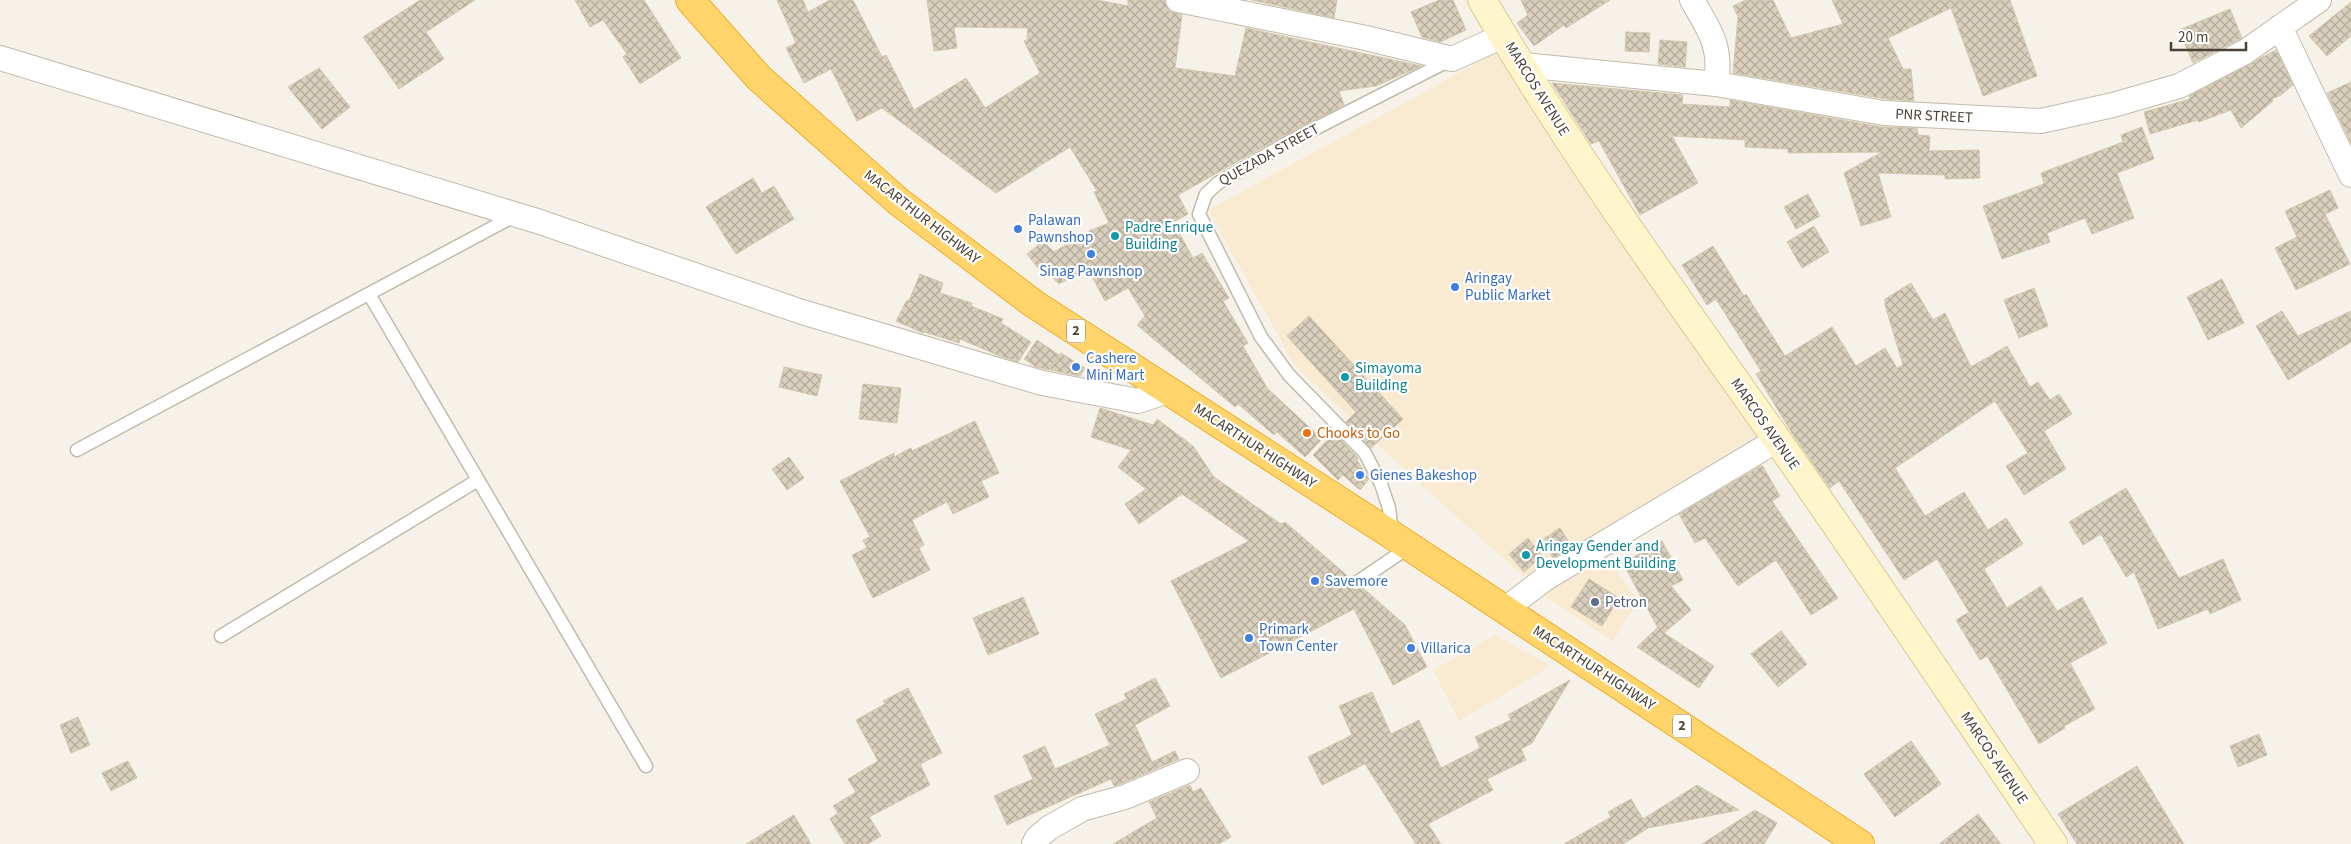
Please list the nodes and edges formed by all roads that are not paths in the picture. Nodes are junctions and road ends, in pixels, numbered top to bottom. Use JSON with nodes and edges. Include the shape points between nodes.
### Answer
{"nodes":[{"id":1,"x":690,"y":0,"type":"edge"},
{"id":2,"x":1178,"y":0,"type":"edge"},
{"id":3,"x":1482,"y":0,"type":"edge"},
{"id":4,"x":1692,"y":0,"type":"edge"},
{"id":5,"x":2319,"y":0,"type":"edge"},
{"id":6,"x":2280,"y":27,"type":"junction"},
{"id":7,"x":1503,"y":36,"type":"junction"},
{"id":8,"x":0,"y":58,"type":"edge"},
{"id":9,"x":1452,"y":59,"type":"junction"},
{"id":10,"x":1523,"y":66,"type":"junction"},
{"id":11,"x":1716,"y":84,"type":"junction"},
{"id":12,"x":2351,"y":175,"type":"edge"},
{"id":13,"x":516,"y":215,"type":"junction"},
{"id":14,"x":368,"y":294,"type":"junction"},
{"id":15,"x":1168,"y":391,"type":"junction"},
{"id":16,"x":1777,"y":440,"type":"junction"},
{"id":17,"x":77,"y":450,"type":"dead end"},
{"id":18,"x":478,"y":480,"type":"junction"},
{"id":19,"x":1401,"y":541,"type":"junction"},
{"id":20,"x":1356,"y":582,"type":"dead end"},
{"id":21,"x":1504,"y":610,"type":"junction"},
{"id":22,"x":221,"y":636,"type":"dead end"},
{"id":23,"x":646,"y":766,"type":"dead end"},
{"id":24,"x":1187,"y":771,"type":"dead end"},
{"id":25,"x":1034,"y":844,"type":"edge"},
{"id":26,"x":1860,"y":844,"type":"edge"},
{"id":27,"x":2053,"y":844,"type":"edge"}],
"edges":[{"from":1,"to":15,"type":"highway","name":"MACARTHUR HIGHWAY","number":"2","via":[[759,78],[899,202],[1034,304]]},
{"from":2,"to":9,"type":"street"},
{"from":3,"to":7,"type":"street","name":"MARCOS AVENUE"},
{"from":4,"to":11,"type":"street","via":[[1714,38],[1719,62]]},
{"from":5,"to":6,"type":"street","name":"PNR STREET"},
{"from":6,"to":11,"type":"street","name":"PNR STREET","via":[[2245,52],[2179,86],[2041,121],[1884,113]]},
{"from":6,"to":12,"type":"street"},
{"from":7,"to":9,"type":"street"},
{"from":7,"to":10,"type":"street","name":"MARCOS AVENUE"},
{"from":8,"to":13,"type":"street"},
{"from":9,"to":19,"type":"lane","name":"QUEZADA STREET","via":[[1283,145],[1218,183],[1206,194],[1199,214],[1261,337],[1289,375],[1365,453],[1381,484]]},
{"from":10,"to":11,"type":"street","name":"PNR STREET"},
{"from":10,"to":16,"type":"street","name":"MARCOS AVENUE","via":[[1651,263]]},
{"from":13,"to":14,"type":"lane"},
{"from":13,"to":15,"type":"street","via":[[802,312],[1042,383],[1138,401]]},
{"from":14,"to":17,"type":"lane"},
{"from":14,"to":18,"type":"lane"},
{"from":15,"to":19,"type":"highway","name":"MACARTHUR HIGHWAY","number":"2"},
{"from":16,"to":21,"type":"street","via":[[1546,578]]},
{"from":16,"to":27,"type":"street","name":"MARCOS AVENUE"},
{"from":18,"to":22,"type":"lane"},
{"from":18,"to":23,"type":"lane"},
{"from":19,"to":20,"type":"lane"},
{"from":19,"to":21,"type":"highway","name":"MACARTHUR HIGHWAY","number":"2"},
{"from":21,"to":26,"type":"highway","name":"MACARTHUR HIGHWAY","number":"2"},
{"from":24,"to":25,"type":"street","via":[[1125,797],[1082,809],[1049,828]]}]}
